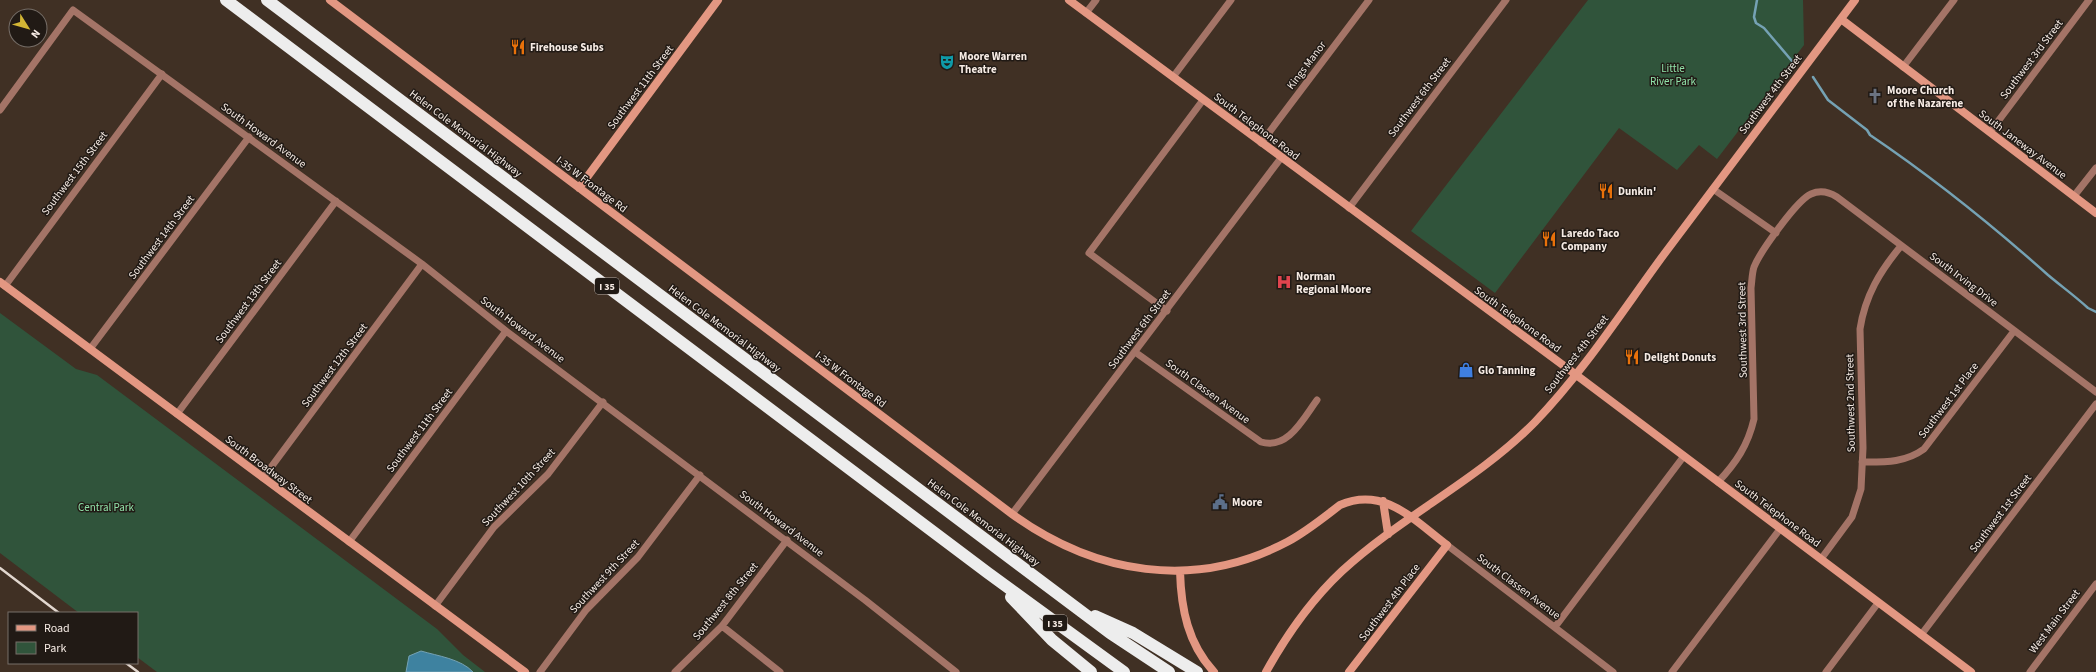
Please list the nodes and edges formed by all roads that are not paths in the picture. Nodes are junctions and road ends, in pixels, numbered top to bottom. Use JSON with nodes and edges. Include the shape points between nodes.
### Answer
{"nodes":[{"id":1,"x":226,"y":0,"type":"edge"},
{"id":2,"x":267,"y":0,"type":"edge"},
{"id":3,"x":330,"y":0,"type":"edge"},
{"id":4,"x":718,"y":0,"type":"edge"},
{"id":5,"x":1069,"y":0,"type":"edge"},
{"id":6,"x":1096,"y":0,"type":"edge"},
{"id":7,"x":1231,"y":0,"type":"edge"},
{"id":8,"x":1369,"y":0,"type":"edge"},
{"id":9,"x":1506,"y":0,"type":"edge"},
{"id":10,"x":1855,"y":0,"type":"edge"},
{"id":11,"x":1954,"y":0,"type":"edge"},
{"id":12,"x":2089,"y":0,"type":"edge"},
{"id":13,"x":1086,"y":13,"type":"junction"},
{"id":14,"x":1841,"y":19,"type":"junction"},
{"id":15,"x":1903,"y":67,"type":"junction"},
{"id":16,"x":162,"y":74,"type":"junction"},
{"id":17,"x":1173,"y":77,"type":"junction"},
{"id":18,"x":1203,"y":100,"type":"junction"},
{"id":19,"x":0,"y":110,"type":"edge"},
{"id":20,"x":1990,"y":132,"type":"junction"},
{"id":21,"x":249,"y":137,"type":"junction"},
{"id":22,"x":1261,"y":143,"type":"junction"},
{"id":23,"x":1281,"y":158,"type":"junction"},
{"id":24,"x":2096,"y":168,"type":"edge"},
{"id":25,"x":579,"y":188,"type":"junction"},
{"id":26,"x":1713,"y":189,"type":"junction"},
{"id":27,"x":1815,"y":192,"type":"joint"},
{"id":28,"x":2074,"y":196,"type":"junction"},
{"id":29,"x":336,"y":201,"type":"junction"},
{"id":30,"x":1349,"y":208,"type":"junction"},
{"id":31,"x":2096,"y":213,"type":"edge"},
{"id":32,"x":1776,"y":233,"type":"junction"},
{"id":33,"x":1901,"y":246,"type":"junction"},
{"id":34,"x":422,"y":264,"type":"junction"},
{"id":35,"x":2,"y":284,"type":"edge"},
{"id":36,"x":1167,"y":311,"type":"junction"},
{"id":37,"x":506,"y":330,"type":"junction"},
{"id":38,"x":2014,"y":331,"type":"junction"},
{"id":39,"x":90,"y":349,"type":"junction"},
{"id":40,"x":1135,"y":352,"type":"junction"},
{"id":41,"x":1575,"y":374,"type":"junction"},
{"id":42,"x":2096,"y":392,"type":"edge"},
{"id":43,"x":1317,"y":400,"type":"dead end"},
{"id":44,"x":603,"y":402,"type":"junction"},
{"id":45,"x":2096,"y":404,"type":"edge"},
{"id":46,"x":177,"y":414,"type":"junction"},
{"id":47,"x":1684,"y":456,"type":"junction"},
{"id":48,"x":1862,"y":462,"type":"junction"},
{"id":49,"x":700,"y":475,"type":"junction"},
{"id":50,"x":263,"y":478,"type":"junction"},
{"id":51,"x":1718,"y":482,"type":"junction"},
{"id":52,"x":1383,"y":502,"type":"junction"},
{"id":53,"x":1012,"y":514,"type":"junction"},
{"id":54,"x":1411,"y":517,"type":"junction"},
{"id":55,"x":1780,"y":529,"type":"junction"},
{"id":56,"x":1388,"y":534,"type":"junction"},
{"id":57,"x":787,"y":540,"type":"junction"},
{"id":58,"x":349,"y":542,"type":"junction"},
{"id":59,"x":1446,"y":545,"type":"junction"},
{"id":60,"x":1821,"y":559,"type":"junction"},
{"id":61,"x":1180,"y":571,"type":"junction"},
{"id":62,"x":988,"y":573,"type":"junction"},
{"id":63,"x":2096,"y":584,"type":"edge"},
{"id":64,"x":1878,"y":603,"type":"junction"},
{"id":65,"x":436,"y":606,"type":"junction"},
{"id":66,"x":1076,"y":607,"type":"junction"},
{"id":67,"x":722,"y":626,"type":"junction"},
{"id":68,"x":1555,"y":627,"type":"junction"},
{"id":69,"x":1921,"y":635,"type":"junction"},
{"id":70,"x":947,"y":666,"type":"junction"},
{"id":71,"x":525,"y":672,"type":"edge"},
{"id":72,"x":540,"y":672,"type":"edge"},
{"id":73,"x":675,"y":672,"type":"edge"},
{"id":74,"x":780,"y":672,"type":"edge"},
{"id":75,"x":942,"y":672,"type":"edge"},
{"id":76,"x":956,"y":672,"type":"edge"},
{"id":77,"x":1091,"y":672,"type":"edge"},
{"id":78,"x":1124,"y":672,"type":"edge"},
{"id":79,"x":1169,"y":672,"type":"edge"},
{"id":80,"x":1197,"y":672,"type":"edge"},
{"id":81,"x":1214,"y":672,"type":"edge"},
{"id":82,"x":1266,"y":672,"type":"edge"},
{"id":83,"x":1349,"y":672,"type":"edge"},
{"id":84,"x":1613,"y":672,"type":"edge"},
{"id":85,"x":1672,"y":672,"type":"edge"},
{"id":86,"x":1826,"y":672,"type":"edge"},
{"id":87,"x":1971,"y":672,"type":"edge"},
{"id":88,"x":2030,"y":672,"type":"edge"}],
"edges":[{"from":1,"to":62,"type":"highway","number":"I 35"},
{"from":2,"to":66,"type":"highway","name":"Helen Cole Memorial Highway","number":"I 35"},
{"from":3,"to":25,"type":"street","name":"I-35 W Frontage Rd"},
{"from":4,"to":25,"type":"street","name":"Southwest 11th Street"},
{"from":5,"to":13,"type":"street","name":"South Telephone Road"},
{"from":6,"to":13,"type":"street"},
{"from":7,"to":17,"type":"street"},
{"from":8,"to":22,"type":"street","name":"Kings Manor"},
{"from":9,"to":30,"type":"street","name":"Southwest 6th Street"},
{"from":10,"to":14,"type":"street","name":"Southwest 4th Street"},
{"from":11,"to":15,"type":"street"},
{"from":12,"to":20,"type":"street","name":"Southwest 3rd Street"},
{"from":13,"to":17,"type":"street","name":"South Telephone Road"},
{"from":14,"to":15,"type":"street","name":"South Janeway Avenue"},
{"from":14,"to":26,"type":"street","name":"Southwest 4th Street"},
{"from":15,"to":20,"type":"street","name":"South Janeway Avenue"},
{"from":16,"to":19,"type":"street","name":"South Howard Avenue","via":[[89,24],[73,10]]},
{"from":16,"to":21,"type":"street","name":"South Howard Avenue"},
{"from":16,"to":35,"type":"street","name":"Southwest 15th Street"},
{"from":17,"to":18,"type":"street","name":"South Telephone Road"},
{"from":18,"to":22,"type":"street","name":"South Telephone Road"},
{"from":18,"to":36,"type":"street","via":[[1088,253]]},
{"from":20,"to":28,"type":"street","name":"South Janeway Avenue"},
{"from":21,"to":29,"type":"street","name":"South Howard Avenue"},
{"from":21,"to":39,"type":"street","name":"Southwest 14th Street"},
{"from":22,"to":23,"type":"street","name":"South Telephone Road"},
{"from":23,"to":30,"type":"street","name":"South Telephone Road"},
{"from":23,"to":36,"type":"street","name":"Southwest 6th Street"},
{"from":24,"to":28,"type":"street"},
{"from":25,"to":53,"type":"street","name":"I-35 W Frontage Rd"},
{"from":26,"to":32,"type":"street"},
{"from":26,"to":41,"type":"street","name":"Southwest 4th Street"},
{"from":27,"to":32,"type":"street","name":"Southwest 3rd Street","via":[[1802,199]]},
{"from":27,"to":33,"type":"street","name":"South Irving Drive","via":[[1837,197]]},
{"from":28,"to":31,"type":"street","name":"South Janeway Avenue"},
{"from":29,"to":34,"type":"street","name":"South Howard Avenue"},
{"from":29,"to":46,"type":"street","name":"Southwest 13th Street"},
{"from":30,"to":41,"type":"street","name":"South Telephone Road"},
{"from":32,"to":51,"type":"street","name":"Southwest 3rd Street","via":[[1758,258],[1752,276],[1754,401],[1751,430],[1737,461]]},
{"from":33,"to":38,"type":"street","name":"South Irving Drive"},
{"from":33,"to":48,"type":"street","name":"Southwest 2nd Street","via":[[1875,281],[1862,314]]},
{"from":34,"to":37,"type":"street","name":"South Howard Avenue"},
{"from":34,"to":50,"type":"street","name":"Southwest 12th Street"},
{"from":35,"to":39,"type":"street","name":"South Broadway Street"},
{"from":36,"to":40,"type":"street","name":"Southwest 6th Street"},
{"from":37,"to":44,"type":"street","name":"South Howard Avenue"},
{"from":37,"to":58,"type":"street","name":"Southwest 11th Street"},
{"from":38,"to":42,"type":"street","name":"South Irving Drive"},
{"from":38,"to":48,"type":"street","name":"Southwest 1st Place","via":[[1924,449],[1905,460]]},
{"from":39,"to":46,"type":"street","name":"South Broadway Street"},
{"from":40,"to":43,"type":"street","name":"South Classen Avenue","via":[[1255,439],[1270,444],[1278,443],[1293,433]]},
{"from":40,"to":53,"type":"street","name":"Southwest 6th Street"},
{"from":41,"to":47,"type":"street","name":"South Telephone Road"},
{"from":41,"to":54,"type":"street","name":"Southwest 4th Street","via":[[1550,406],[1520,436],[1485,465]]},
{"from":44,"to":49,"type":"street","name":"South Howard Avenue"},
{"from":44,"to":65,"type":"street","name":"Southwest 10th Street","via":[[548,474],[494,527]]},
{"from":45,"to":69,"type":"street","name":"Southwest 1st Street"},
{"from":46,"to":50,"type":"street","name":"South Broadway Street"},
{"from":47,"to":51,"type":"street","name":"South Telephone Road"},
{"from":47,"to":68,"type":"street"},
{"from":48,"to":60,"type":"street","name":"Southwest 2nd Street","via":[[1861,490],[1856,508]]},
{"from":49,"to":57,"type":"street","name":"South Howard Avenue"},
{"from":49,"to":72,"type":"street","name":"Southwest 9th Street","via":[[643,551],[586,610]]},
{"from":50,"to":58,"type":"street","name":"South Broadway Street"},
{"from":51,"to":55,"type":"street","name":"South Telephone Road"},
{"from":52,"to":54,"type":"street","name":"I-35 W Frontage Rd"},
{"from":52,"to":56,"type":"street"},
{"from":52,"to":61,"type":"street","name":"I-35 W Frontage Rd","via":[[1366,499],[1349,501],[1288,542],[1269,550],[1223,564]]},
{"from":53,"to":61,"type":"street","name":"I-35 W Frontage Rd","via":[[1048,538],[1097,559],[1143,569]]},
{"from":54,"to":56,"type":"street","name":"Southwest 4th Street"},
{"from":54,"to":59,"type":"street","name":"South Classen Avenue"},
{"from":55,"to":60,"type":"street","name":"South Telephone Road"},
{"from":55,"to":85,"type":"street"},
{"from":56,"to":82,"type":"street","name":"Southwest 4th Street","via":[[1342,572],[1316,600],[1280,646]]},
{"from":57,"to":67,"type":"street","name":"Southwest 8th Street"},
{"from":57,"to":70,"type":"street","name":"South Howard Avenue"},
{"from":58,"to":65,"type":"street","name":"South Broadway Street"},
{"from":59,"to":68,"type":"street","name":"South Classen Avenue"},
{"from":59,"to":83,"type":"street","name":"Southwest 4th Place"},
{"from":60,"to":64,"type":"street","name":"South Telephone Road"},
{"from":61,"to":81,"type":"street","via":[[1183,609],[1188,629],[1199,654]]},
{"from":62,"to":77,"type":"highway","via":[[1052,640]]},
{"from":62,"to":78,"type":"highway","number":"I 35"},
{"from":63,"to":88,"type":"street","name":"West Main Street"},
{"from":64,"to":69,"type":"street","name":"South Telephone Road"},
{"from":64,"to":86,"type":"street"},
{"from":65,"to":71,"type":"street","name":"South Broadway Street"},
{"from":66,"to":79,"type":"highway","name":"Helen Cole Memorial Highway","number":"I 35"},
{"from":66,"to":80,"type":"highway","via":[[1133,632]]},
{"from":67,"to":73,"type":"street","name":"Southwest 8th Street"},
{"from":67,"to":74,"type":"street"},
{"from":68,"to":84,"type":"street","name":"South Classen Avenue"},
{"from":69,"to":87,"type":"street","name":"South Telephone Road"},
{"from":70,"to":75,"type":"street"},
{"from":70,"to":76,"type":"street","name":"South Howard Avenue"}]}
